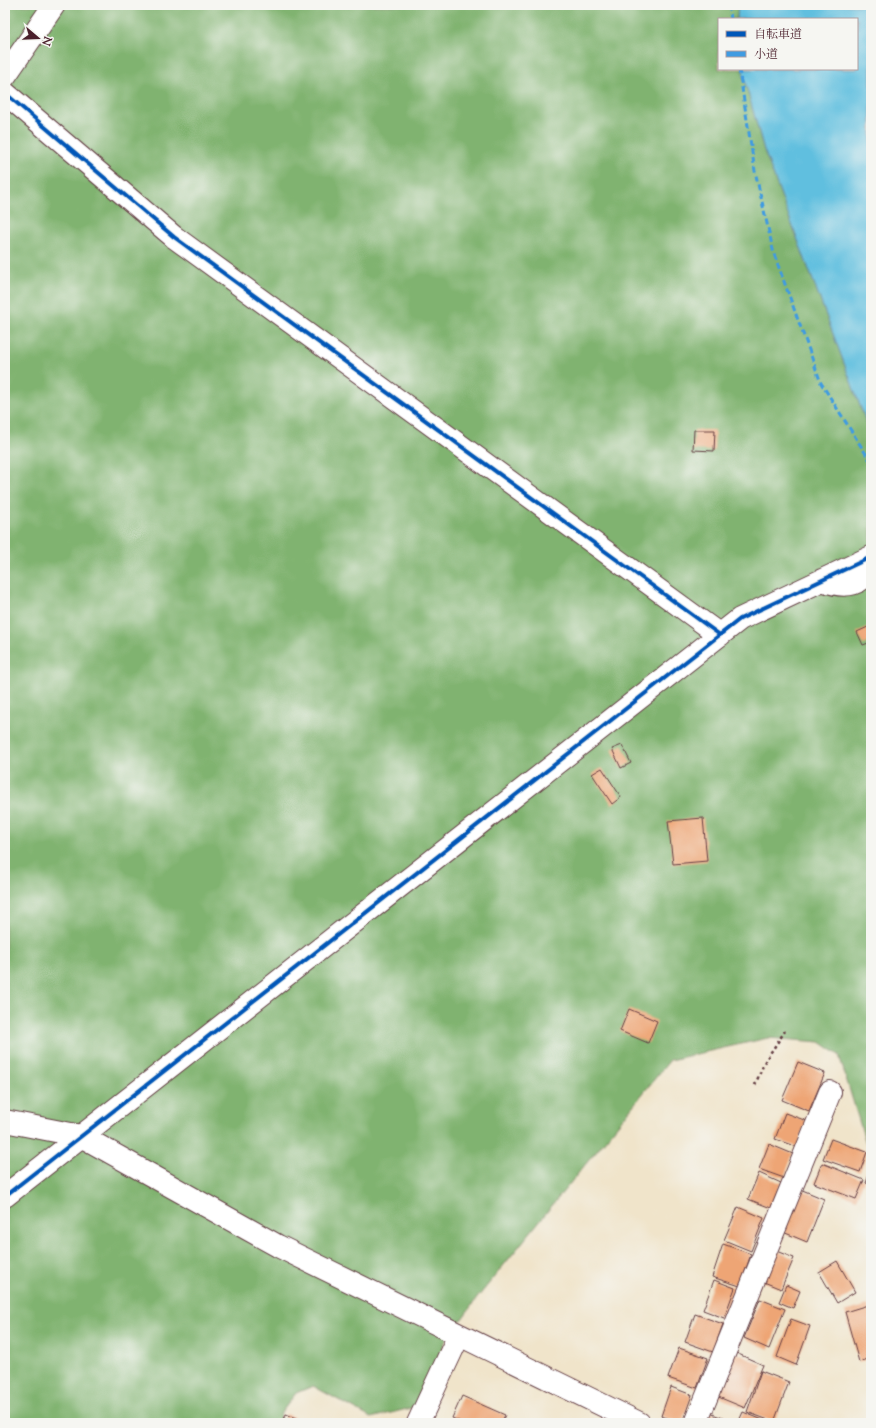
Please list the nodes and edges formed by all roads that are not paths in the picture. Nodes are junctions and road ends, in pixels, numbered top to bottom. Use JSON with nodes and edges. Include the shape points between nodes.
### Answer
{"nodes":[{"id":1,"x":54,"y":5,"type":"edge"},
{"id":2,"x":5,"y":76,"type":"edge"},
{"id":3,"x":5,"y":93,"type":"edge"},
{"id":4,"x":871,"y":557,"type":"edge"},
{"id":5,"x":871,"y":569,"type":"edge"},
{"id":6,"x":822,"y":580,"type":"junction"},
{"id":7,"x":720,"y":635,"type":"junction"},
{"id":8,"x":830,"y":1092,"type":"dead end"},
{"id":9,"x":5,"y":1121,"type":"edge"},
{"id":10,"x":81,"y":1136,"type":"junction"},
{"id":11,"x":5,"y":1196,"type":"edge"},
{"id":12,"x":459,"y":1335,"type":"junction"},
{"id":13,"x":418,"y":1423,"type":"edge"},
{"id":14,"x":639,"y":1423,"type":"edge"},
{"id":15,"x":696,"y":1423,"type":"edge"}],
"edges":[{"from":1,"to":2,"type":"street"},
{"from":3,"to":7,"type":"street","via":[[174,237]]},
{"from":4,"to":6,"type":"street"},
{"from":5,"to":6,"type":"street","via":[[863,579],[847,585]]},
{"from":6,"to":7,"type":"street","via":[[740,619]]},
{"from":7,"to":10,"type":"street"},
{"from":8,"to":15,"type":"street"},
{"from":9,"to":10,"type":"street"},
{"from":10,"to":11,"type":"street"},
{"from":10,"to":12,"type":"street","via":[[278,1246]]},
{"from":12,"to":13,"type":"street"},
{"from":12,"to":14,"type":"street"}]}
